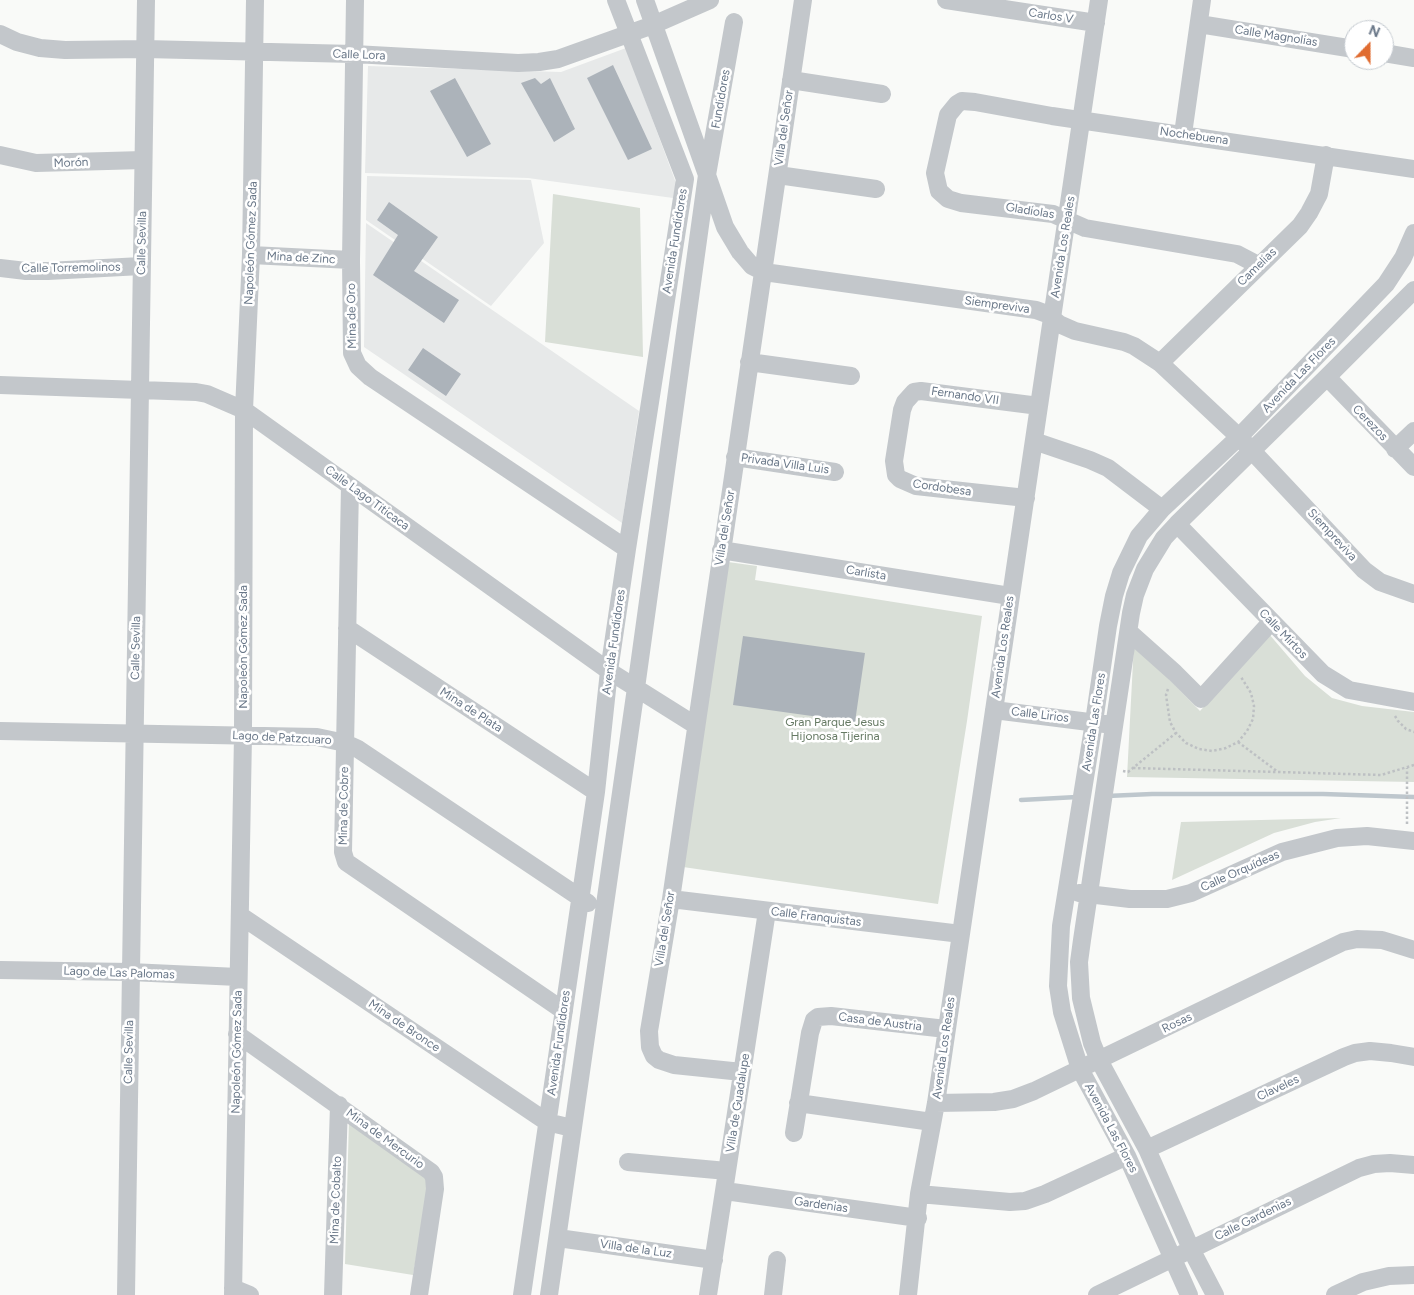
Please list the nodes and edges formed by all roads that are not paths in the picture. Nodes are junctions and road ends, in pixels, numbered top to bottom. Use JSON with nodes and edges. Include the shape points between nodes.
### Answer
{"nodes":[{"id":1,"x":146,"y":0,"type":"edge"},
{"id":2,"x":255,"y":0,"type":"edge"},
{"id":3,"x":356,"y":0,"type":"edge"},
{"id":4,"x":616,"y":0,"type":"edge"},
{"id":5,"x":645,"y":0,"type":"edge"},
{"id":6,"x":710,"y":0,"type":"edge"},
{"id":7,"x":803,"y":0,"type":"edge"},
{"id":8,"x":946,"y":0,"type":"edge"},
{"id":9,"x":1099,"y":0,"type":"edge"},
{"id":10,"x":1202,"y":0,"type":"edge"},
{"id":11,"x":734,"y":22,"type":"dead end"},
{"id":12,"x":1096,"y":23,"type":"junction"},
{"id":13,"x":1199,"y":24,"type":"junction"},
{"id":14,"x":653,"y":25,"type":"junction"},
{"id":15,"x":628,"y":33,"type":"junction"},
{"id":16,"x":0,"y":34,"type":"edge"},
{"id":17,"x":1344,"y":47,"type":"edge"},
{"id":18,"x":145,"y":49,"type":"junction"},
{"id":19,"x":254,"y":52,"type":"junction"},
{"id":20,"x":354,"y":54,"type":"junction"},
{"id":21,"x":1394,"y":55,"type":"edge"},
{"id":22,"x":1414,"y":58,"type":"edge"},
{"id":23,"x":791,"y":80,"type":"junction"},
{"id":24,"x":882,"y":94,"type":"dead end"},
{"id":25,"x":975,"y":102,"type":"joint"},
{"id":26,"x":1082,"y":120,"type":"junction"},
{"id":27,"x":1183,"y":134,"type":"junction"},
{"id":28,"x":0,"y":155,"type":"edge"},
{"id":29,"x":1326,"y":155,"type":"junction"},
{"id":30,"x":143,"y":160,"type":"junction"},
{"id":31,"x":1414,"y":168,"type":"edge"},
{"id":32,"x":707,"y":175,"type":"junction"},
{"id":33,"x":778,"y":175,"type":"junction"},
{"id":34,"x":685,"y":179,"type":"junction"},
{"id":35,"x":876,"y":189,"type":"dead end"},
{"id":36,"x":1068,"y":220,"type":"junction"},
{"id":37,"x":1414,"y":233,"type":"edge"},
{"id":38,"x":251,"y":255,"type":"junction"},
{"id":39,"x":351,"y":260,"type":"junction"},
{"id":40,"x":1258,"y":265,"type":"junction"},
{"id":41,"x":141,"y":266,"type":"junction"},
{"id":42,"x":0,"y":268,"type":"edge"},
{"id":43,"x":764,"y":272,"type":"junction"},
{"id":44,"x":1414,"y":290,"type":"edge"},
{"id":45,"x":1052,"y":319,"type":"junction"},
{"id":46,"x":749,"y":362,"type":"junction"},
{"id":47,"x":1160,"y":363,"type":"junction"},
{"id":48,"x":851,"y":376,"type":"dead end"},
{"id":49,"x":1327,"y":377,"type":"junction"},
{"id":50,"x":0,"y":385,"type":"edge"},
{"id":51,"x":140,"y":391,"type":"junction"},
{"id":52,"x":1039,"y":406,"type":"junction"},
{"id":53,"x":244,"y":410,"type":"junction"},
{"id":54,"x":902,"y":410,"type":"joint"},
{"id":55,"x":1414,"y":431,"type":"edge"},
{"id":56,"x":1240,"y":437,"type":"junction"},
{"id":57,"x":1034,"y":441,"type":"junction"},
{"id":58,"x":1395,"y":449,"type":"junction"},
{"id":59,"x":1252,"y":450,"type":"junction"},
{"id":60,"x":735,"y":457,"type":"junction"},
{"id":61,"x":1414,"y":468,"type":"edge"},
{"id":62,"x":835,"y":472,"type":"dead end"},
{"id":63,"x":350,"y":486,"type":"junction"},
{"id":64,"x":1026,"y":498,"type":"junction"},
{"id":65,"x":1162,"y":509,"type":"junction"},
{"id":66,"x":1177,"y":524,"type":"junction"},
{"id":67,"x":627,"y":549,"type":"junction"},
{"id":68,"x":721,"y":550,"type":"junction"},
{"id":69,"x":1414,"y":594,"type":"edge"},
{"id":70,"x":1010,"y":596,"type":"junction"},
{"id":71,"x":1271,"y":622,"type":"junction"},
{"id":72,"x":347,"y":628,"type":"junction"},
{"id":73,"x":1129,"y":632,"type":"junction"},
{"id":74,"x":609,"y":671,"type":"junction"},
{"id":75,"x":636,"y":688,"type":"junction"},
{"id":76,"x":1414,"y":702,"type":"edge"},
{"id":77,"x":994,"y":710,"type":"junction"},
{"id":78,"x":1094,"y":722,"type":"junction"},
{"id":79,"x":695,"y":725,"type":"junction"},
{"id":80,"x":1115,"y":725,"type":"junction"},
{"id":81,"x":0,"y":731,"type":"edge"},
{"id":82,"x":134,"y":733,"type":"junction"},
{"id":83,"x":243,"y":736,"type":"junction"},
{"id":84,"x":345,"y":743,"type":"junction"},
{"id":85,"x":596,"y":792,"type":"junction"},
{"id":86,"x":1414,"y":841,"type":"edge"},
{"id":87,"x":1066,"y":891,"type":"junction"},
{"id":88,"x":1090,"y":894,"type":"junction"},
{"id":89,"x":579,"y":899,"type":"junction"},
{"id":90,"x":671,"y":899,"type":"junction"},
{"id":91,"x":767,"y":911,"type":"junction"},
{"id":92,"x":604,"y":912,"type":"junction"},
{"id":93,"x":241,"y":916,"type":"junction"},
{"id":94,"x":961,"y":934,"type":"junction"},
{"id":95,"x":1414,"y":950,"type":"edge"},
{"id":96,"x":0,"y":970,"type":"edge"},
{"id":97,"x":130,"y":972,"type":"junction"},
{"id":98,"x":238,"y":977,"type":"junction"},
{"id":99,"x":564,"y":1012,"type":"junction"},
{"id":100,"x":946,"y":1029,"type":"junction"},
{"id":101,"x":237,"y":1034,"type":"junction"},
{"id":102,"x":1414,"y":1057,"type":"edge"},
{"id":103,"x":1099,"y":1060,"type":"junction"},
{"id":104,"x":1080,"y":1069,"type":"junction"},
{"id":105,"x":742,"y":1072,"type":"junction"},
{"id":106,"x":798,"y":1103,"type":"junction"},
{"id":107,"x":936,"y":1103,"type":"junction"},
{"id":108,"x":339,"y":1105,"type":"junction"},
{"id":109,"x":547,"y":1122,"type":"junction"},
{"id":110,"x":932,"y":1122,"type":"junction"},
{"id":111,"x":572,"y":1128,"type":"junction"},
{"id":112,"x":794,"y":1134,"type":"dead end"},
{"id":113,"x":1147,"y":1149,"type":"junction"},
{"id":114,"x":1128,"y":1156,"type":"junction"},
{"id":115,"x":628,"y":1162,"type":"dead end"},
{"id":116,"x":1414,"y":1165,"type":"edge"},
{"id":117,"x":727,"y":1172,"type":"junction"},
{"id":118,"x":725,"y":1191,"type":"junction"},
{"id":119,"x":919,"y":1194,"type":"junction"},
{"id":120,"x":918,"y":1218,"type":"junction"},
{"id":121,"x":558,"y":1238,"type":"junction"},
{"id":122,"x":1191,"y":1249,"type":"junction"},
{"id":123,"x":1172,"y":1258,"type":"junction"},
{"id":124,"x":714,"y":1260,"type":"junction"},
{"id":125,"x":777,"y":1260,"type":"dead end"},
{"id":126,"x":1414,"y":1275,"type":"edge"},
{"id":127,"x":233,"y":1292,"type":"edge"},
{"id":128,"x":126,"y":1295,"type":"edge"},
{"id":129,"x":250,"y":1295,"type":"edge"},
{"id":130,"x":332,"y":1295,"type":"edge"},
{"id":131,"x":420,"y":1295,"type":"edge"},
{"id":132,"x":522,"y":1295,"type":"edge"},
{"id":133,"x":549,"y":1295,"type":"edge"},
{"id":134,"x":708,"y":1295,"type":"edge"},
{"id":135,"x":772,"y":1295,"type":"edge"},
{"id":136,"x":908,"y":1295,"type":"edge"},
{"id":137,"x":1097,"y":1295,"type":"edge"},
{"id":138,"x":1189,"y":1295,"type":"edge"},
{"id":139,"x":1215,"y":1295,"type":"edge"},
{"id":140,"x":1335,"y":1295,"type":"edge"}],
"edges":[{"from":1,"to":18,"type":"street","name":"Calle Sevilla"},
{"from":2,"to":19,"type":"street","name":"Napoleón Gómez Sada"},
{"from":3,"to":20,"type":"street","name":"Mina de Oro"},
{"from":4,"to":15,"type":"street","name":"Avenida Fundidores"},
{"from":5,"to":14,"type":"street","name":"Avenida Fundidores"},
{"from":6,"to":14,"type":"street","name":"Calle Lora"},
{"from":7,"to":23,"type":"street","name":"Villa del Señor"},
{"from":8,"to":12,"type":"street","name":"Carlos V"},
{"from":9,"to":12,"type":"street","name":"Avenida Los Reales"},
{"from":10,"to":13,"type":"street"},
{"from":11,"to":32,"type":"street","name":"Fundidores"},
{"from":12,"to":26,"type":"street","name":"Avenida Los Reales"},
{"from":13,"to":17,"type":"street","name":"Calle Magnolias"},
{"from":13,"to":27,"type":"street"},
{"from":14,"to":15,"type":"street","name":"Calle Lora"},
{"from":14,"to":32,"type":"street","name":"Avenida Fundidores"},
{"from":15,"to":20,"type":"street","name":"Calle Lora","via":[[558,59],[539,62]]},
{"from":15,"to":34,"type":"street","name":"Avenida Fundidores"},
{"from":16,"to":18,"type":"street","name":"Calle Lora","via":[[40,48]]},
{"from":18,"to":19,"type":"street","name":"Calle Lora"},
{"from":18,"to":30,"type":"street","name":"Calle Sevilla"},
{"from":19,"to":20,"type":"street","name":"Calle Lora"},
{"from":19,"to":38,"type":"street","name":"Napoleón Gómez Sada"},
{"from":20,"to":39,"type":"street","name":"Mina de Oro"},
{"from":21,"to":22,"type":"street"},
{"from":23,"to":24,"type":"street"},
{"from":23,"to":33,"type":"street","name":"Villa del Señor"},
{"from":25,"to":26,"type":"street","name":"Nochebuena"},
{"from":25,"to":36,"type":"street","name":"Gladiolas","via":[[956,104],[948,115],[935,173],[939,191],[954,201],[1044,212]]},
{"from":26,"to":27,"type":"street","name":"Nochebuena"},
{"from":26,"to":36,"type":"street","name":"Avenida Los Reales"},
{"from":27,"to":29,"type":"street","name":"Nochebuena"},
{"from":28,"to":30,"type":"street","name":"Morón","via":[[36,163]]},
{"from":29,"to":31,"type":"street","name":"Nochebuena"},
{"from":29,"to":40,"type":"street","name":"Camelias","via":[[1319,194],[1309,213],[1300,226]]},
{"from":30,"to":41,"type":"street","name":"Calle Sevilla"},
{"from":32,"to":34,"type":"street"},
{"from":32,"to":43,"type":"street","via":[[733,241],[752,266]]},
{"from":32,"to":75,"type":"street","name":"Avenida Fundidores"},
{"from":33,"to":35,"type":"street"},
{"from":33,"to":43,"type":"street","name":"Villa del Señor"},
{"from":34,"to":67,"type":"street","name":"Avenida Fundidores"},
{"from":36,"to":40,"type":"street","name":"Gladiolas","via":[[1085,228],[1237,254]]},
{"from":36,"to":45,"type":"street","name":"Avenida Los Reales"},
{"from":37,"to":56,"type":"street","name":"Avenida Las Flores","via":[[1404,258],[1386,284]]},
{"from":38,"to":39,"type":"street","name":"Mina de Zinc"},
{"from":38,"to":53,"type":"street","name":"Napoleón Gómez Sada"},
{"from":39,"to":67,"type":"street","name":"Mina de Oro","via":[[350,338],[358,366]]},
{"from":40,"to":47,"type":"street","name":"Camelias"},
{"from":41,"to":42,"type":"street","name":"Calle Torremolinos","via":[[48,271]]},
{"from":41,"to":51,"type":"street","name":"Calle Sevilla"},
{"from":43,"to":45,"type":"street","name":"Siempreviva","via":[[1036,310]]},
{"from":43,"to":46,"type":"street","name":"Villa del Señor"},
{"from":44,"to":49,"type":"street","name":"Avenida Las Flores"},
{"from":45,"to":47,"type":"street","name":"Siempreviva","via":[[1075,331],[1134,346]]},
{"from":45,"to":52,"type":"street","name":"Avenida Los Reales"},
{"from":46,"to":48,"type":"street"},
{"from":46,"to":60,"type":"street","name":"Villa del Señor"},
{"from":47,"to":56,"type":"street","name":"Siempreviva"},
{"from":49,"to":58,"type":"street","name":"Cerezos"},
{"from":49,"to":59,"type":"street","name":"Avenida Las Flores"},
{"from":50,"to":51,"type":"street","name":"Calle Lago Titicaca"},
{"from":51,"to":53,"type":"street","name":"Calle Lago Titicaca","via":[[196,392]]},
{"from":51,"to":82,"type":"street","name":"Calle Sevilla"},
{"from":52,"to":54,"type":"street","name":"Fernando VII","via":[[920,390],[909,396]]},
{"from":52,"to":57,"type":"street","name":"Avenida Los Reales"},
{"from":53,"to":63,"type":"street","name":"Calle Lago Titicaca"},
{"from":53,"to":83,"type":"street","name":"Napoleón Gómez Sada"},
{"from":54,"to":64,"type":"street","name":"Cordobesa","via":[[894,462],[900,479],[916,486]]},
{"from":55,"to":58,"type":"street"},
{"from":56,"to":59,"type":"street","name":"Siempreviva"},
{"from":56,"to":65,"type":"street","name":"Avenida Las Flores"},
{"from":57,"to":64,"type":"street","name":"Avenida Los Reales"},
{"from":57,"to":65,"type":"street","via":[[1108,468]]},
{"from":58,"to":61,"type":"street","name":"Cerezos"},
{"from":59,"to":66,"type":"street","name":"Avenida Las Flores"},
{"from":59,"to":69,"type":"street","name":"Siempreviva","via":[[1364,570],[1380,582]]},
{"from":60,"to":62,"type":"street","name":"Privada Villa Luis"},
{"from":60,"to":68,"type":"street","name":"Villa del Señor"},
{"from":63,"to":72,"type":"street","name":"Mina de Cobre"},
{"from":63,"to":74,"type":"street","name":"Calle Lago Titicaca"},
{"from":64,"to":70,"type":"street","name":"Avenida Los Reales"},
{"from":65,"to":78,"type":"street","name":"Avenida Las Flores","via":[[1139,536],[1121,573],[1108,626]]},
{"from":66,"to":71,"type":"street","name":"Calle Mirtos"},
{"from":66,"to":73,"type":"street","name":"Avenida Las Flores","via":[[1145,569],[1135,596]]},
{"from":67,"to":74,"type":"street","name":"Avenida Fundidores"},
{"from":68,"to":70,"type":"street","name":"Carlista"},
{"from":68,"to":79,"type":"street","name":"Villa del Señor"},
{"from":70,"to":77,"type":"street","name":"Avenida Los Reales"},
{"from":71,"to":73,"type":"street","via":[[1201,699]]},
{"from":71,"to":76,"type":"street","name":"Calle Mirtos","via":[[1336,683],[1349,690]]},
{"from":72,"to":84,"type":"street","name":"Mina de Cobre"},
{"from":72,"to":85,"type":"street","name":"Mina de Plata"},
{"from":73,"to":80,"type":"street","name":"Avenida Las Flores"},
{"from":74,"to":75,"type":"street","name":"Calle Lago Titicaca"},
{"from":74,"to":85,"type":"street","name":"Avenida Fundidores"},
{"from":75,"to":79,"type":"street","name":"Calle Lago Titicaca"},
{"from":75,"to":92,"type":"street","name":"Avenida Fundidores"},
{"from":77,"to":78,"type":"street","name":"Calle Lirios"},
{"from":77,"to":94,"type":"street","name":"Avenida Los Reales"},
{"from":78,"to":80,"type":"street","name":"Calle Lirios"},
{"from":78,"to":87,"type":"street","name":"Avenida Las Flores"},
{"from":79,"to":90,"type":"street","name":"Villa del Señor"},
{"from":80,"to":88,"type":"street","name":"Avenida Las Flores"},
{"from":81,"to":82,"type":"street","name":"Lago de Patzcuaro"},
{"from":82,"to":83,"type":"street","name":"Lago de Patzcuaro"},
{"from":82,"to":97,"type":"street","name":"Calle Sevilla"},
{"from":83,"to":84,"type":"street","name":"Lago de Patzcuaro","via":[[317,738]]},
{"from":83,"to":93,"type":"street","name":"Napoleón Gómez Sada"},
{"from":84,"to":89,"type":"street","name":"Lago de Patzcuaro"},
{"from":84,"to":99,"type":"street","name":"Mina de Cobre","via":[[343,852],[346,862]]},
{"from":85,"to":89,"type":"street","name":"Avenida Fundidores"},
{"from":86,"to":88,"type":"street","name":"Calle Orquídeas","via":[[1366,836],[1337,838],[1282,852],[1191,893],[1167,899]]},
{"from":87,"to":88,"type":"street","name":"Calle Orquídeas"},
{"from":87,"to":104,"type":"street","name":"Avenida Las Flores","via":[[1058,986],[1062,1012]]},
{"from":88,"to":103,"type":"street","name":"Avenida Las Flores","via":[[1082,940],[1080,981],[1092,1043]]},
{"from":89,"to":92,"type":"street","name":"Lago de Patzcuaro"},
{"from":89,"to":99,"type":"street","name":"Avenida Fundidores"},
{"from":90,"to":91,"type":"street","name":"Calle Franquistas"},
{"from":90,"to":105,"type":"street","name":"Villa del Señor","via":[[649,1031],[654,1056],[674,1065]]},
{"from":91,"to":94,"type":"street","name":"Calle Franquistas"},
{"from":91,"to":105,"type":"street","name":"Villa de Guadalupe"},
{"from":92,"to":111,"type":"street","name":"Avenida Fundidores"},
{"from":93,"to":98,"type":"street","name":"Napoleón Gómez Sada"},
{"from":93,"to":109,"type":"street","name":"Mina de Bronce"},
{"from":94,"to":100,"type":"street","name":"Avenida Los Reales"},
{"from":95,"to":103,"type":"street","name":"Rosas","via":[[1382,940],[1343,942]]},
{"from":96,"to":97,"type":"street","name":"Lago de Las Palomas"},
{"from":97,"to":98,"type":"street","name":"Lago de Las Palomas"},
{"from":97,"to":128,"type":"street","name":"Calle Sevilla"},
{"from":98,"to":101,"type":"street","name":"Napoleón Gómez Sada"},
{"from":99,"to":109,"type":"street","name":"Avenida Fundidores"},
{"from":100,"to":106,"type":"street","name":"Casa de Austria","via":[[821,1016],[814,1020],[810,1033]]},
{"from":100,"to":107,"type":"street","name":"Avenida Los Reales"},
{"from":101,"to":108,"type":"street","name":"Mina de Mercurio"},
{"from":101,"to":127,"type":"street","name":"Napoleón Gómez Sada"},
{"from":102,"to":113,"type":"street","name":"Claveles","via":[[1391,1052],[1355,1053]]},
{"from":103,"to":104,"type":"street","name":"Rosas"},
{"from":103,"to":113,"type":"street","name":"Avenida Las Flores"},
{"from":104,"to":107,"type":"street","name":"Rosas","via":[[1013,1099]]},
{"from":104,"to":114,"type":"street","name":"Avenida Las Flores"},
{"from":105,"to":117,"type":"street","name":"Villa de Guadalupe"},
{"from":106,"to":110,"type":"street"},
{"from":106,"to":112,"type":"street"},
{"from":107,"to":110,"type":"street","name":"Avenida Los Reales"},
{"from":108,"to":130,"type":"street","name":"Mina de Cobalto"},
{"from":108,"to":131,"type":"street","name":"Mina de Mercurio","via":[[425,1167],[434,1177]]},
{"from":109,"to":111,"type":"street","name":"Mina de Bronce"},
{"from":109,"to":132,"type":"street","name":"Avenida Fundidores"},
{"from":110,"to":119,"type":"street","name":"Avenida Los Reales"},
{"from":111,"to":121,"type":"street","name":"Avenida Fundidores"},
{"from":113,"to":122,"type":"street","name":"Avenida Las Flores"},
{"from":114,"to":119,"type":"street","via":[[1025,1201]]},
{"from":114,"to":123,"type":"street","name":"Avenida Las Flores"},
{"from":115,"to":117,"type":"street"},
{"from":116,"to":122,"type":"street","name":"Calle Gardenias","via":[[1390,1163],[1359,1168]]},
{"from":117,"to":118,"type":"street","name":"Villa de Guadalupe"},
{"from":118,"to":120,"type":"street","name":"Gardenias"},
{"from":118,"to":124,"type":"street","name":"Villa de Guadalupe"},
{"from":119,"to":120,"type":"street","name":"Avenida Los Reales"},
{"from":120,"to":136,"type":"street","name":"Avenida Los Reales"},
{"from":121,"to":124,"type":"street","name":"Villa de la Luz"},
{"from":121,"to":133,"type":"street","name":"Avenida Fundidores"},
{"from":122,"to":123,"type":"street","name":"Calle Gardenias"},
{"from":122,"to":139,"type":"street","name":"Avenida Las Flores"},
{"from":123,"to":137,"type":"street","name":"Calle Gardenias"},
{"from":123,"to":138,"type":"street","name":"Avenida Las Flores"},
{"from":124,"to":134,"type":"street","name":"Villa de Guadalupe"},
{"from":125,"to":135,"type":"street"},
{"from":126,"to":140,"type":"street","via":[[1363,1282]]},
{"from":127,"to":129,"type":"street"}]}
